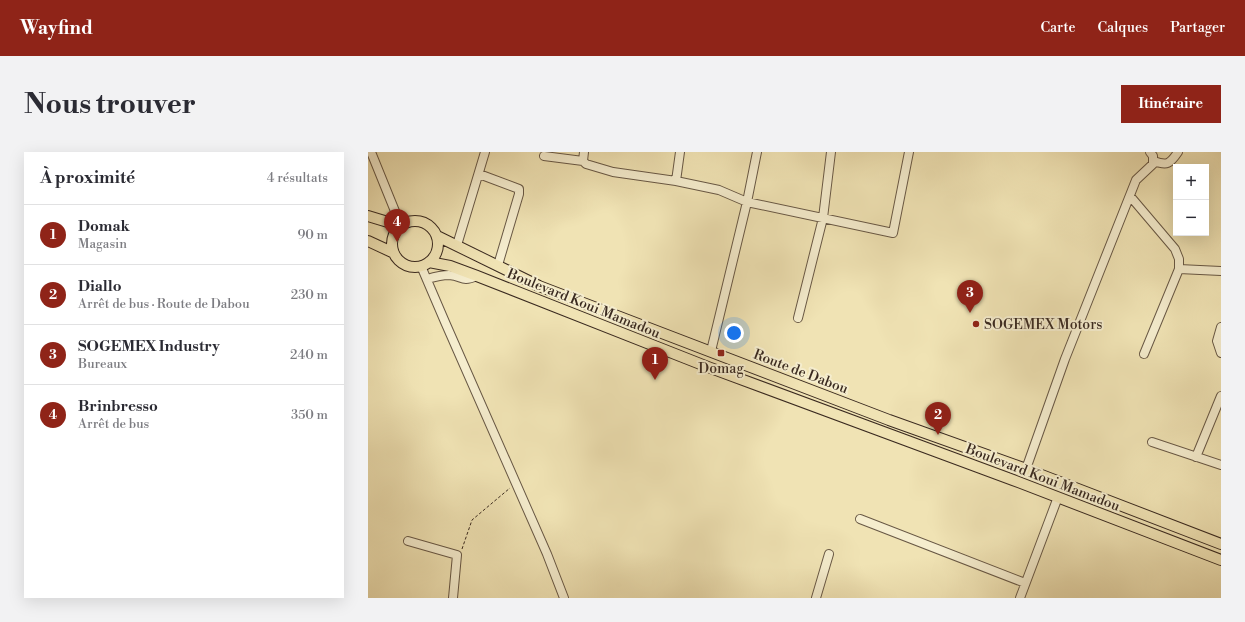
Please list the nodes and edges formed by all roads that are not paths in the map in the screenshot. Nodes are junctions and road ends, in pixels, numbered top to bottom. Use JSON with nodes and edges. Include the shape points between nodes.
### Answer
{"nodes":[{"id":1,"x":371,"y":152,"type":"edge"},
{"id":2,"x":485,"y":152,"type":"edge"},
{"id":3,"x":584,"y":152,"type":"edge"},
{"id":4,"x":680,"y":152,"type":"edge"},
{"id":5,"x":757,"y":152,"type":"edge"},
{"id":6,"x":831,"y":152,"type":"edge"},
{"id":7,"x":909,"y":152,"type":"edge"},
{"id":8,"x":1150,"y":152,"type":"edge"},
{"id":9,"x":1178,"y":152,"type":"edge"},
{"id":10,"x":544,"y":156,"type":"dead end"},
{"id":11,"x":583,"y":161,"type":"junction"},
{"id":12,"x":1154,"y":161,"type":"junction"},
{"id":13,"x":479,"y":174,"type":"junction"},
{"id":14,"x":676,"y":181,"type":"junction"},
{"id":15,"x":1130,"y":196,"type":"junction"},
{"id":16,"x":747,"y":202,"type":"junction"},
{"id":17,"x":368,"y":216,"type":"edge"},
{"id":18,"x":823,"y":218,"type":"junction"},
{"id":19,"x":401,"y":226,"type":"junction"},
{"id":20,"x":437,"y":236,"type":"junction"},
{"id":21,"x":368,"y":241,"type":"edge"},
{"id":22,"x":457,"y":245,"type":"junction"},
{"id":23,"x":394,"y":253,"type":"junction"},
{"id":24,"x":425,"y":264,"type":"junction"},
{"id":25,"x":498,"y":266,"type":"junction"},
{"id":26,"x":1179,"y":269,"type":"junction"},
{"id":27,"x":1221,"y":271,"type":"edge"},
{"id":28,"x":477,"y":276,"type":"junction"},
{"id":29,"x":427,"y":279,"type":"junction"},
{"id":30,"x":798,"y":318,"type":"dead end"},
{"id":31,"x":1221,"y":327,"type":"edge"},
{"id":32,"x":711,"y":351,"type":"junction"},
{"id":33,"x":1221,"y":353,"type":"edge"},
{"id":34,"x":1144,"y":354,"type":"dead end"},
{"id":35,"x":1221,"y":396,"type":"edge"},
{"id":36,"x":1152,"y":442,"type":"dead end"},
{"id":37,"x":1196,"y":457,"type":"junction"},
{"id":38,"x":1221,"y":465,"type":"edge"},
{"id":39,"x":1026,"y":469,"type":"junction"},
{"id":40,"x":1058,"y":497,"type":"junction"},
{"id":41,"x":860,"y":519,"type":"dead end"},
{"id":42,"x":408,"y":541,"type":"dead end"},
{"id":43,"x":1221,"y":544,"type":"edge"},
{"id":44,"x":829,"y":554,"type":"dead end"},
{"id":45,"x":1221,"y":560,"type":"edge"},
{"id":46,"x":1025,"y":583,"type":"junction"},
{"id":47,"x":453,"y":598,"type":"edge"},
{"id":48,"x":564,"y":598,"type":"edge"},
{"id":49,"x":816,"y":598,"type":"edge"},
{"id":50,"x":1020,"y":598,"type":"edge"}],
"edges":[{"from":1,"to":19,"type":"street"},
{"from":2,"to":13,"type":"street"},
{"from":3,"to":11,"type":"street"},
{"from":4,"to":14,"type":"street"},
{"from":5,"to":16,"type":"street"},
{"from":6,"to":18,"type":"street"},
{"from":7,"to":18,"type":"street","via":[[893,233]]},
{"from":8,"to":12,"type":"street"},
{"from":9,"to":12,"type":"street","via":[[1168,163]]},
{"from":10,"to":11,"type":"street"},
{"from":11,"to":14,"type":"street","via":[[613,172]]},
{"from":12,"to":15,"type":"street","via":[[1136,180]]},
{"from":13,"to":22,"type":"street"},
{"from":13,"to":25,"type":"street","via":[[519,189]]},
{"from":14,"to":16,"type":"street","via":[[720,190]]},
{"from":15,"to":26,"type":"street","via":[[1175,248]]},
{"from":15,"to":39,"type":"street","via":[[1065,359]]},
{"from":16,"to":18,"type":"street"},
{"from":16,"to":32,"type":"street"},
{"from":17,"to":19,"type":"main road"},
{"from":18,"to":30,"type":"street"},
{"from":19,"to":20,"type":"main road","via":[[414,221],[421,222],[428,225]]},
{"from":19,"to":23,"type":"main road","via":[[393,239]]},
{"from":20,"to":22,"type":"main road","name":"Route de Dabou"},
{"from":20,"to":24,"type":"main road","via":[[434,257]]},
{"from":21,"to":23,"type":"main road"},
{"from":22,"to":25,"type":"main road","name":"Route de Dabou"},
{"from":23,"to":24,"type":"main road","via":[[408,266]]},
{"from":24,"to":28,"type":"main road","name":"Boulevard Koui Mamadou","via":[[450,266]]},
{"from":24,"to":29,"type":"street"},
{"from":25,"to":32,"type":"main road","name":"Route de Dabou","via":[[539,286]]},
{"from":26,"to":27,"type":"street"},
{"from":26,"to":34,"type":"street"},
{"from":28,"to":29,"type":"street","via":[[466,280],[450,275]]},
{"from":28,"to":40,"type":"main road","name":"Boulevard Koui Mamadou","via":[[708,368]]},
{"from":29,"to":48,"type":"street"},
{"from":31,"to":33,"type":"street","via":[[1217,341]]},
{"from":32,"to":39,"type":"main road","name":"Route de Dabou","via":[[889,420]]},
{"from":35,"to":37,"type":"street"},
{"from":36,"to":37,"type":"street"},
{"from":37,"to":38,"type":"street"},
{"from":39,"to":43,"type":"main road","name":"Boulevard Koui Mamadou"},
{"from":40,"to":45,"type":"main road","name":"Boulevard Koui Mamadou"},
{"from":40,"to":46,"type":"street"},
{"from":41,"to":46,"type":"street"},
{"from":42,"to":47,"type":"street","via":[[457,555]]},
{"from":44,"to":49,"type":"street"},
{"from":46,"to":50,"type":"street"}]}
